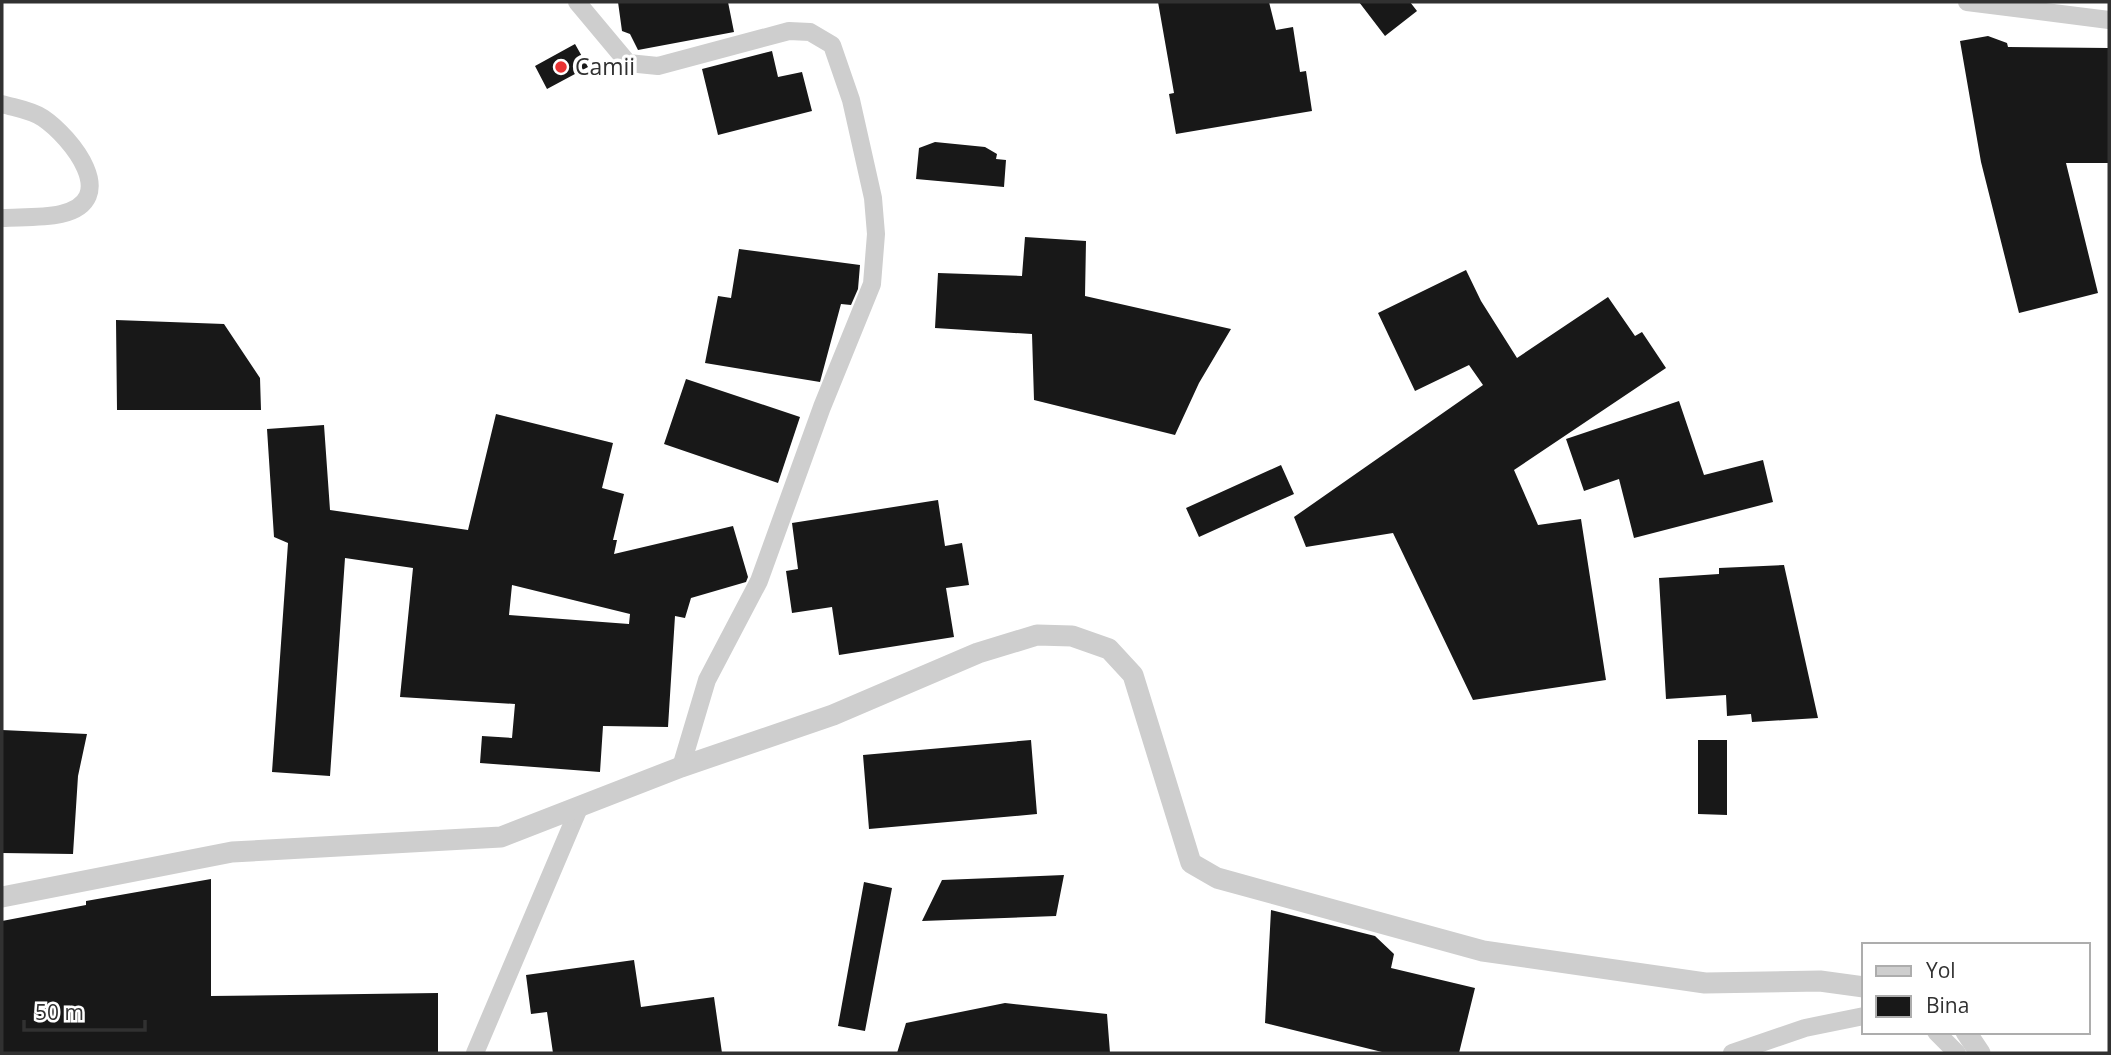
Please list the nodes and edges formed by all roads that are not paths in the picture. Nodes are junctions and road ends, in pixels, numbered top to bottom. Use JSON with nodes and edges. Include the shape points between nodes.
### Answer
{"nodes":[{"id":1,"x":577,"y":2,"type":"edge"},
{"id":2,"x":1967,"y":2,"type":"edge"},
{"id":3,"x":2109,"y":20,"type":"edge"},
{"id":4,"x":2,"y":104,"type":"edge"},
{"id":5,"x":2,"y":218,"type":"edge"},
{"id":6,"x":681,"y":767,"type":"junction"},
{"id":7,"x":579,"y":808,"type":"junction"},
{"id":8,"x":2,"y":897,"type":"edge"},
{"id":9,"x":1862,"y":987,"type":"edge"},
{"id":10,"x":1862,"y":1016,"type":"edge"},
{"id":11,"x":1938,"y":1034,"type":"edge"},
{"id":12,"x":1967,"y":1034,"type":"edge"},
{"id":13,"x":475,"y":1053,"type":"edge"},
{"id":14,"x":1732,"y":1053,"type":"edge"},
{"id":15,"x":1957,"y":1053,"type":"edge"},
{"id":16,"x":1980,"y":1053,"type":"edge"}],
"edges":[{"from":1,"to":6,"type":"street","via":[[628,63],[658,66],[789,31],[810,32],[832,45],[851,100],[873,198],[872,284],[759,581],[707,680]]},
{"from":2,"to":3,"type":"street"},
{"from":4,"to":5,"type":"street","via":[[39,116],[57,128],[86,164],[91,182],[84,201],[63,214]]},
{"from":6,"to":7,"type":"street"},
{"from":6,"to":9,"type":"street","via":[[832,715],[978,653],[1037,635],[1072,636],[1109,649],[1133,675],[1191,863],[1217,878],[1483,951],[1704,983],[1819,981]]},
{"from":7,"to":8,"type":"street","via":[[500,837],[232,852]]},
{"from":7,"to":13,"type":"street"},
{"from":10,"to":14,"type":"street","via":[[1805,1028]]},
{"from":11,"to":15,"type":"street"},
{"from":12,"to":16,"type":"street"}]}
